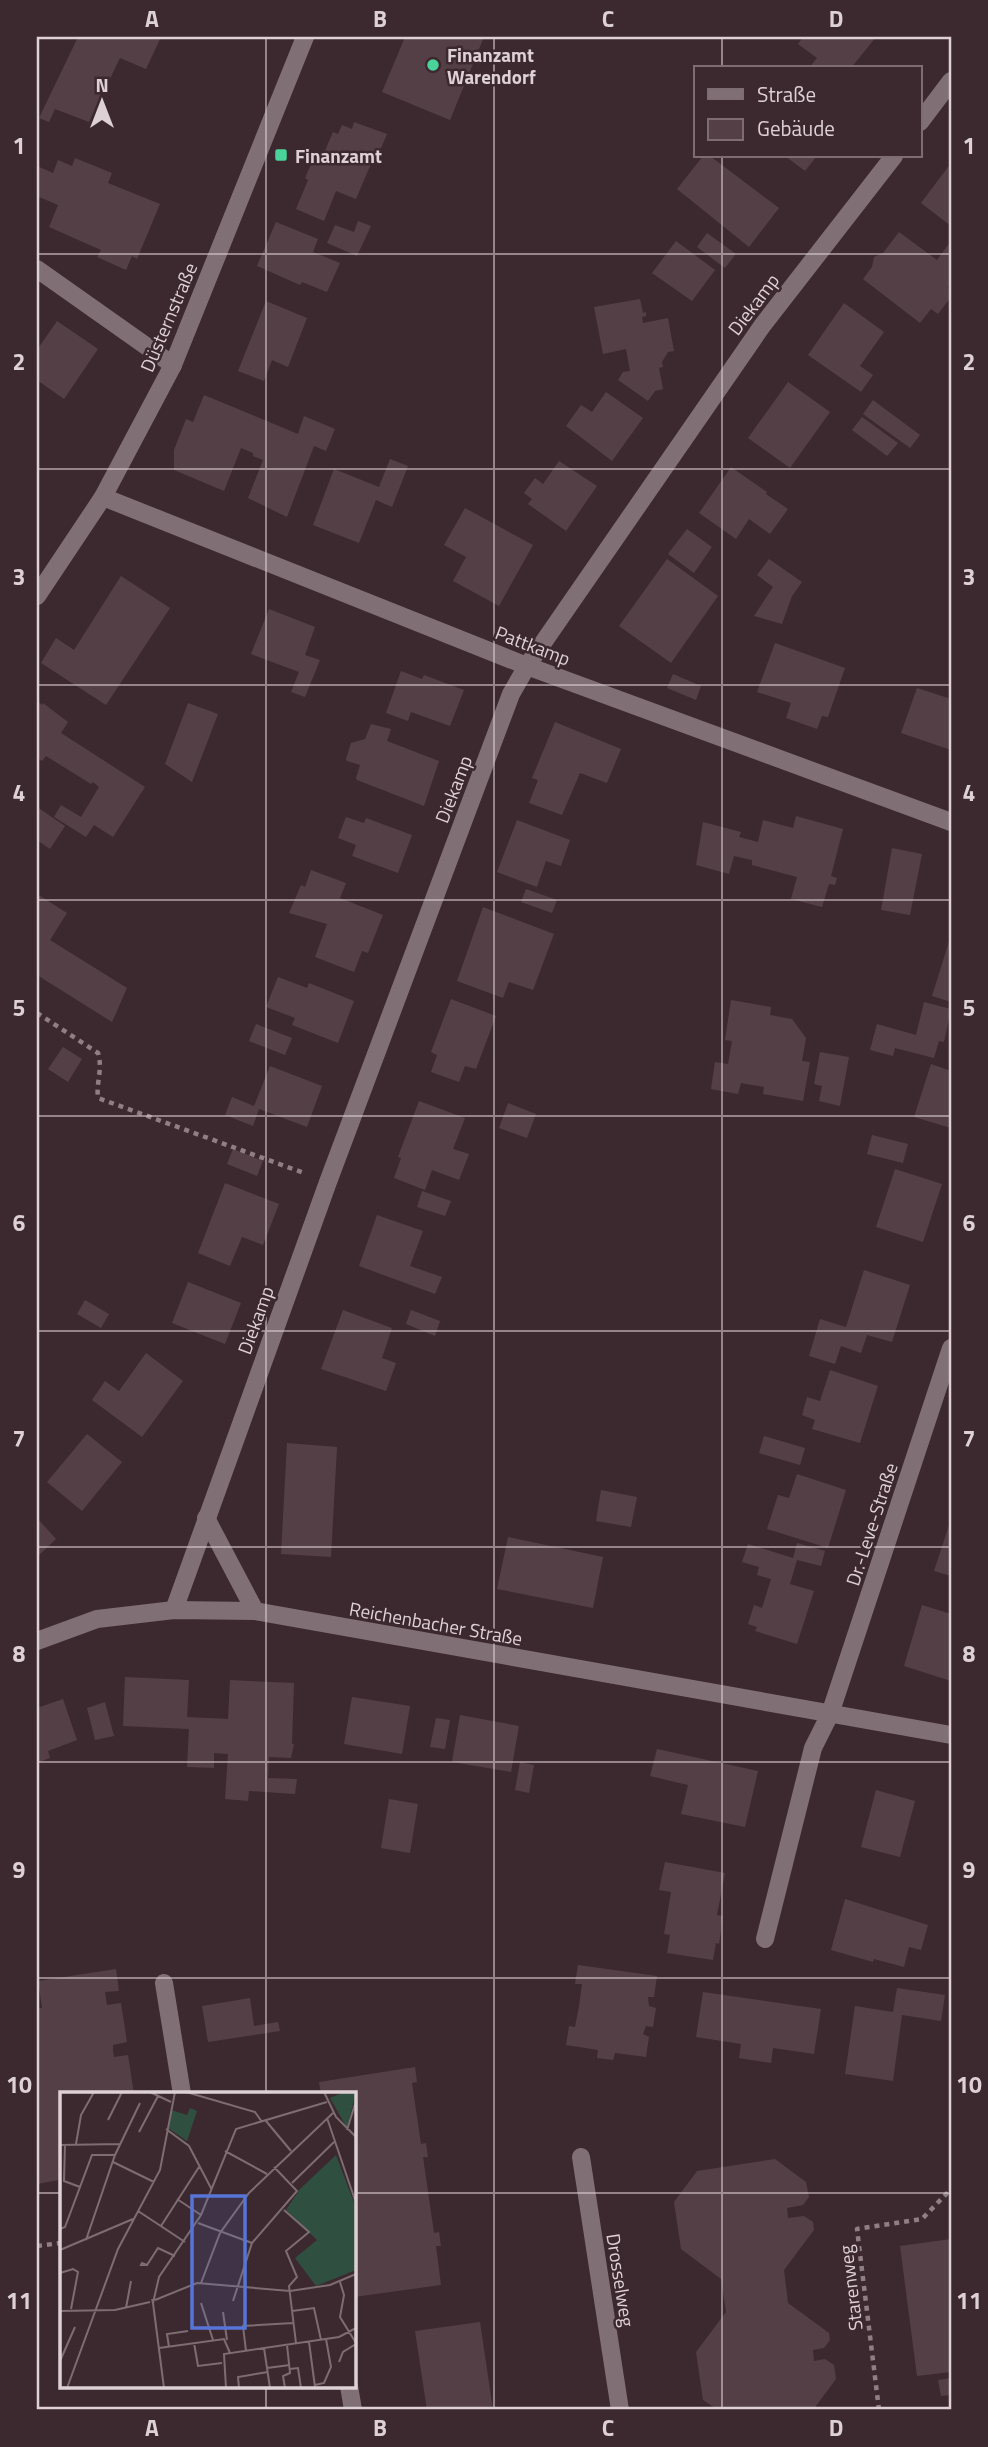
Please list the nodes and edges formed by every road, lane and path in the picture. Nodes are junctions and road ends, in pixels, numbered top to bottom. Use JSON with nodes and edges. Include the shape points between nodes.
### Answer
{"nodes":[{"id":1,"x":305,"y":37,"type":"edge"},
{"id":2,"x":951,"y":82,"type":"edge"},
{"id":3,"x":922,"y":119,"type":"edge"},
{"id":4,"x":892,"y":158,"type":"edge"},
{"id":5,"x":37,"y":270,"type":"edge"},
{"id":6,"x":173,"y":365,"type":"junction"},
{"id":7,"x":103,"y":497,"type":"junction"},
{"id":8,"x":37,"y":596,"type":"edge"},
{"id":9,"x":527,"y":666,"type":"junction"},
{"id":10,"x":951,"y":822,"type":"edge"},
{"id":11,"x":37,"y":1013,"type":"edge"},
{"id":12,"x":328,"y":1182,"type":"junction"},
{"id":13,"x":951,"y":1348,"type":"edge"},
{"id":14,"x":206,"y":1518,"type":"junction"},
{"id":15,"x":174,"y":1610,"type":"junction"},
{"id":16,"x":255,"y":1611,"type":"junction"},
{"id":17,"x":37,"y":1641,"type":"edge"},
{"id":18,"x":830,"y":1714,"type":"junction"},
{"id":19,"x":951,"y":1735,"type":"edge"},
{"id":20,"x":765,"y":1939,"type":"dead end"},
{"id":21,"x":164,"y":1983,"type":"dead end"},
{"id":22,"x":181,"y":2092,"type":"edge"},
{"id":23,"x":581,"y":2157,"type":"dead end"},
{"id":24,"x":951,"y":2189,"type":"edge"},
{"id":25,"x":60,"y":2243,"type":"edge"},
{"id":26,"x":37,"y":2246,"type":"edge"},
{"id":27,"x":349,"y":2388,"type":"edge"},
{"id":28,"x":353,"y":2410,"type":"edge"},
{"id":29,"x":620,"y":2410,"type":"edge"},
{"id":30,"x":879,"y":2410,"type":"edge"}],
"edges":[{"from":1,"to":6,"type":"street","name":"Düsternstraße"},
{"from":2,"to":3,"type":"street"},
{"from":4,"to":9,"type":"street","name":"Diekamp","via":[[762,326]]},
{"from":5,"to":6,"type":"street"},
{"from":6,"to":7,"type":"street","name":"Düsternstraße"},
{"from":7,"to":8,"type":"street","name":"Düsternstraße"},
{"from":7,"to":9,"type":"street","name":"Pattkamp"},
{"from":9,"to":10,"type":"street","name":"Pattkamp"},
{"from":9,"to":12,"type":"street","name":"Diekamp","via":[[510,694]]},
{"from":11,"to":12,"type":"path","via":[[98,1053],[98,1098]]},
{"from":12,"to":14,"type":"street","name":"Diekamp"},
{"from":13,"to":18,"type":"street","name":"Dr.-Leve-Straße"},
{"from":14,"to":15,"type":"street","name":"Diekamp"},
{"from":14,"to":16,"type":"street"},
{"from":15,"to":16,"type":"street","name":"Reichenbacher Straße"},
{"from":15,"to":17,"type":"street","name":"Reichenbacher Straße","via":[[97,1619]]},
{"from":16,"to":18,"type":"street","name":"Reichenbacher Straße"},
{"from":18,"to":19,"type":"street","name":"Reichenbacher Straße"},
{"from":18,"to":20,"type":"street","via":[[813,1748]]},
{"from":21,"to":22,"type":"street"},
{"from":23,"to":29,"type":"street","name":"Drosselweg"},
{"from":24,"to":30,"type":"path","name":"Starenweg","via":[[922,2219],[857,2228]]},
{"from":25,"to":26,"type":"path"},
{"from":27,"to":28,"type":"street"}]}
